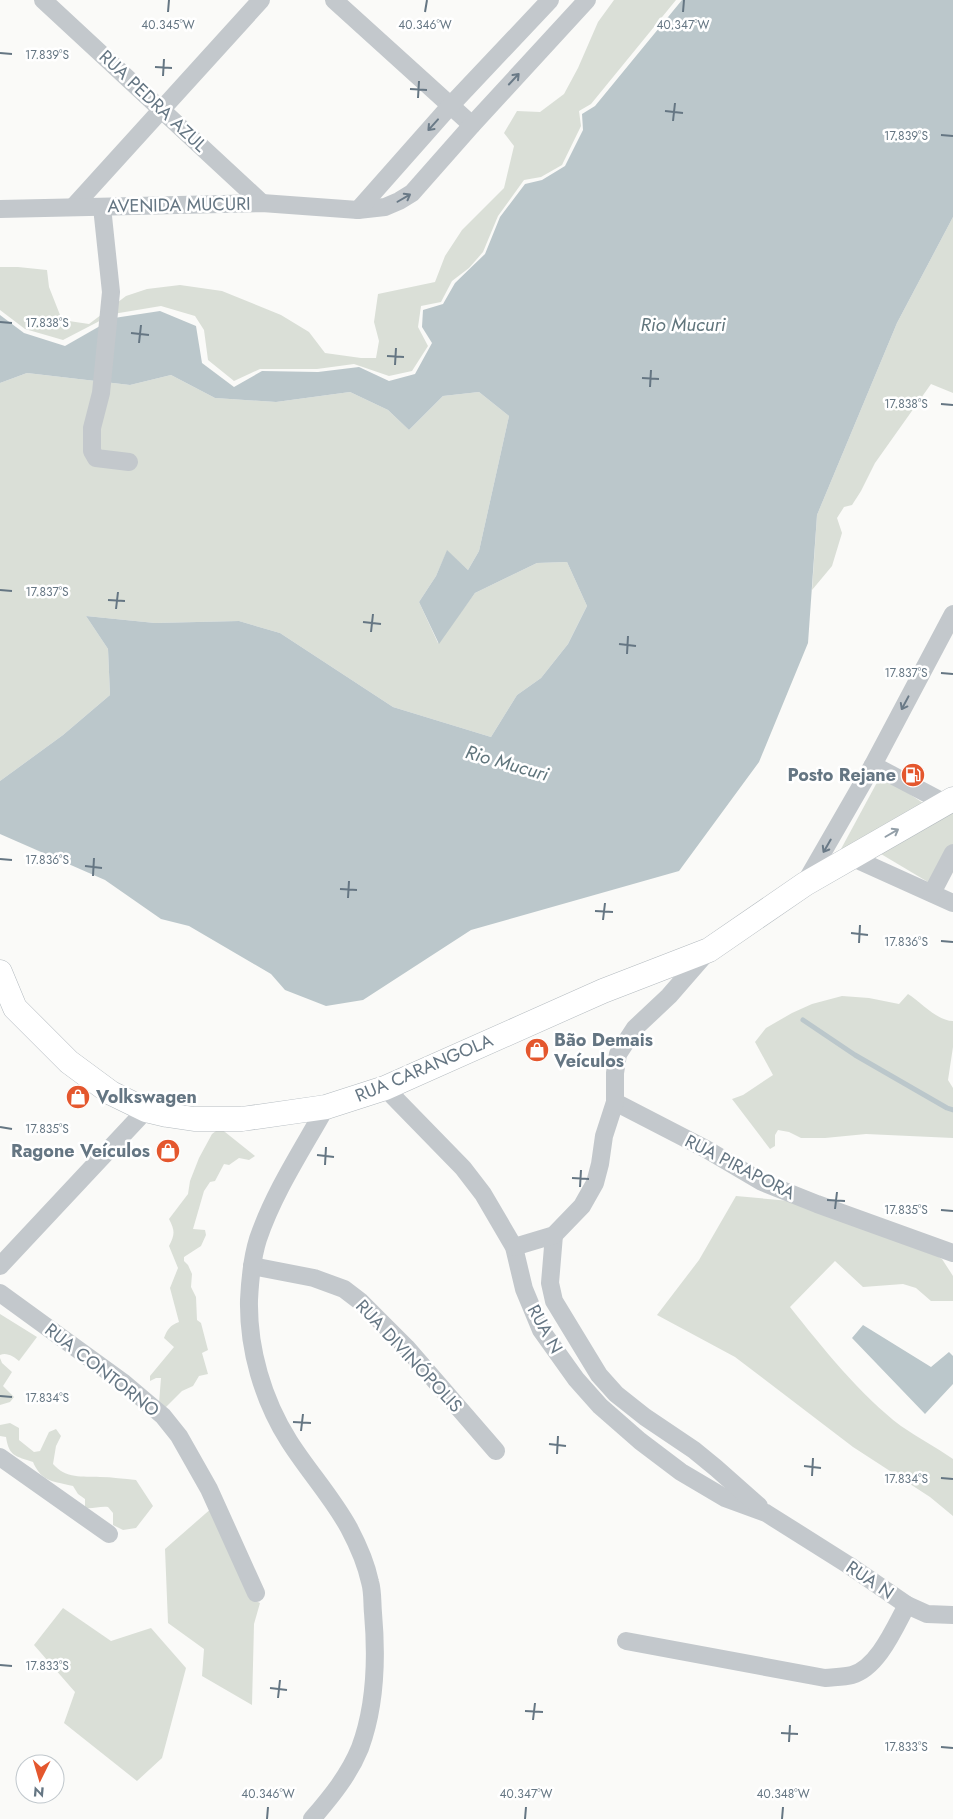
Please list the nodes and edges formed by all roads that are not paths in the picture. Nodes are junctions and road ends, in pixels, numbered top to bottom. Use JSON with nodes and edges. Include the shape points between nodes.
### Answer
{"nodes":[{"id":1,"x":43,"y":0,"type":"edge"},
{"id":2,"x":261,"y":0,"type":"edge"},
{"id":3,"x":334,"y":0,"type":"edge"},
{"id":4,"x":550,"y":0,"type":"edge"},
{"id":5,"x":587,"y":0,"type":"edge"},
{"id":6,"x":450,"y":106,"type":"junction"},
{"id":7,"x":162,"y":110,"type":"junction"},
{"id":8,"x":472,"y":124,"type":"junction"},
{"id":9,"x":262,"y":203,"type":"junction"},
{"id":10,"x":74,"y":206,"type":"junction"},
{"id":11,"x":102,"y":207,"type":"junction"},
{"id":12,"x":0,"y":209,"type":"edge"},
{"id":13,"x":358,"y":210,"type":"junction"},
{"id":14,"x":129,"y":462,"type":"dead end"},
{"id":15,"x":953,"y":614,"type":"edge"},
{"id":16,"x":873,"y":765,"type":"junction"},
{"id":17,"x":949,"y":801,"type":"edge"},
{"id":18,"x":953,"y":853,"type":"edge"},
{"id":19,"x":851,"y":856,"type":"junction"},
{"id":20,"x":805,"y":884,"type":"junction"},
{"id":21,"x":932,"y":893,"type":"junction"},
{"id":22,"x":953,"y":903,"type":"edge"},
{"id":23,"x":709,"y":950,"type":"junction"},
{"id":24,"x":0,"y":972,"type":"edge"},
{"id":25,"x":7,"y":1003,"type":"edge"},
{"id":26,"x":385,"y":1088,"type":"junction"},
{"id":27,"x":615,"y":1102,"type":"junction"},
{"id":28,"x":326,"y":1107,"type":"junction"},
{"id":29,"x":146,"y":1110,"type":"junction"},
{"id":30,"x":554,"y":1235,"type":"junction"},
{"id":31,"x":514,"y":1247,"type":"junction"},
{"id":32,"x":953,"y":1253,"type":"edge"},
{"id":33,"x":0,"y":1266,"type":"edge"},
{"id":34,"x":252,"y":1266,"type":"junction"},
{"id":35,"x":550,"y":1282,"type":"junction"},
{"id":36,"x":524,"y":1289,"type":"junction"},
{"id":37,"x":0,"y":1293,"type":"edge"},
{"id":38,"x":632,"y":1406,"type":"junction"},
{"id":39,"x":619,"y":1423,"type":"junction"},
{"id":40,"x":496,"y":1451,"type":"dead end"},
{"id":41,"x":0,"y":1457,"type":"edge"},
{"id":42,"x":766,"y":1513,"type":"junction"},
{"id":43,"x":109,"y":1534,"type":"dead end"},
{"id":44,"x":256,"y":1593,"type":"dead end"},
{"id":45,"x":907,"y":1605,"type":"junction"},
{"id":46,"x":953,"y":1615,"type":"edge"},
{"id":47,"x":626,"y":1641,"type":"dead end"},
{"id":48,"x":312,"y":1819,"type":"edge"}],
"edges":[{"from":1,"to":7,"type":"street","name":"RUA PEDRA AZUL"},
{"from":2,"to":7,"type":"street"},
{"from":3,"to":6,"type":"street"},
{"from":4,"to":6,"type":"street"},
{"from":8,"to":5,"type":"street","name":"AVENIDA MUCURI","one_way":true},
{"from":6,"to":8,"type":"street"},
{"from":6,"to":13,"type":"street","one_way":true},
{"from":7,"to":9,"type":"street","name":"RUA PEDRA AZUL"},
{"from":7,"to":10,"type":"street"},
{"from":13,"to":8,"type":"street","name":"AVENIDA MUCURI","one_way":true,"via":[[385,207],[412,193]]},
{"from":9,"to":11,"type":"street","name":"AVENIDA MUCURI"},
{"from":9,"to":13,"type":"street","name":"AVENIDA MUCURI"},
{"from":10,"to":11,"type":"street","name":"AVENIDA MUCURI"},
{"from":10,"to":12,"type":"street","name":"AVENIDA MUCURI"},
{"from":11,"to":14,"type":"street","via":[[111,292],[101,393],[92,428],[92,451],[93,456],[102,460]]},
{"from":15,"to":16,"type":"street","one_way":true},
{"from":16,"to":17,"type":"street"},
{"from":16,"to":20,"type":"street","one_way":true},
{"from":19,"to":17,"type":"main road","name":"RUA CARANGOLA","one_way":true},
{"from":18,"to":21,"type":"street"},
{"from":19,"to":20,"type":"main road","name":"RUA CARANGOLA"},
{"from":19,"to":21,"type":"street"},
{"from":20,"to":23,"type":"main road","name":"RUA CARANGOLA"},
{"from":21,"to":22,"type":"street"},
{"from":23,"to":26,"type":"main road","name":"RUA CARANGOLA","via":[[603,991]]},
{"from":23,"to":27,"type":"street","via":[[625,1042],[618,1054]]},
{"from":24,"to":25,"type":"main road"},
{"from":25,"to":29,"type":"main road","name":"RUA CARANGOLA","via":[[75,1066],[111,1093]]},
{"from":26,"to":28,"type":"main road","name":"RUA CARANGOLA"},
{"from":26,"to":31,"type":"street","name":"RUA N","via":[[463,1168],[483,1194]]},
{"from":27,"to":30,"type":"street","via":[[595,1182],[582,1206]]},
{"from":27,"to":32,"type":"street","name":"RUA PIRAPORA","via":[[762,1182]]},
{"from":28,"to":29,"type":"main road","name":"RUA CARANGOLA","via":[[242,1119],[194,1119]]},
{"from":28,"to":34,"type":"street","via":[[270,1209]]},
{"from":29,"to":33,"type":"street"},
{"from":30,"to":31,"type":"street"},
{"from":30,"to":35,"type":"street","name":"RUA N"},
{"from":31,"to":36,"type":"street","name":"RUA N"},
{"from":34,"to":40,"type":"street","name":"RUA DIVINÓPOLIS","via":[[314,1278],[344,1289],[406,1347]]},
{"from":34,"to":48,"type":"street","via":[[251,1329],[254,1355],[266,1396],[289,1441],[348,1527],[371,1584],[376,1652],[365,1729],[346,1774]]},
{"from":35,"to":36,"type":"street"},
{"from":35,"to":38,"type":"street","name":"RUA N","via":[[554,1300],[600,1376]]},
{"from":36,"to":39,"type":"street","name":"RUA N","via":[[541,1330],[554,1349],[576,1379]]},
{"from":37,"to":44,"type":"street","name":"RUA CONTORNO","via":[[124,1383],[163,1416],[179,1436],[209,1489]]},
{"from":38,"to":39,"type":"street"},
{"from":38,"to":42,"type":"street","name":"RUA N","via":[[709,1462]]},
{"from":39,"to":42,"type":"street","name":"RUA N","via":[[689,1476],[725,1498]]},
{"from":41,"to":43,"type":"street"},
{"from":42,"to":45,"type":"street","name":"RUA N"},
{"from":45,"to":46,"type":"street","name":"RUA N","via":[[927,1614]]},
{"from":45,"to":47,"type":"street","via":[[872,1662],[854,1675],[825,1678]]}]}
